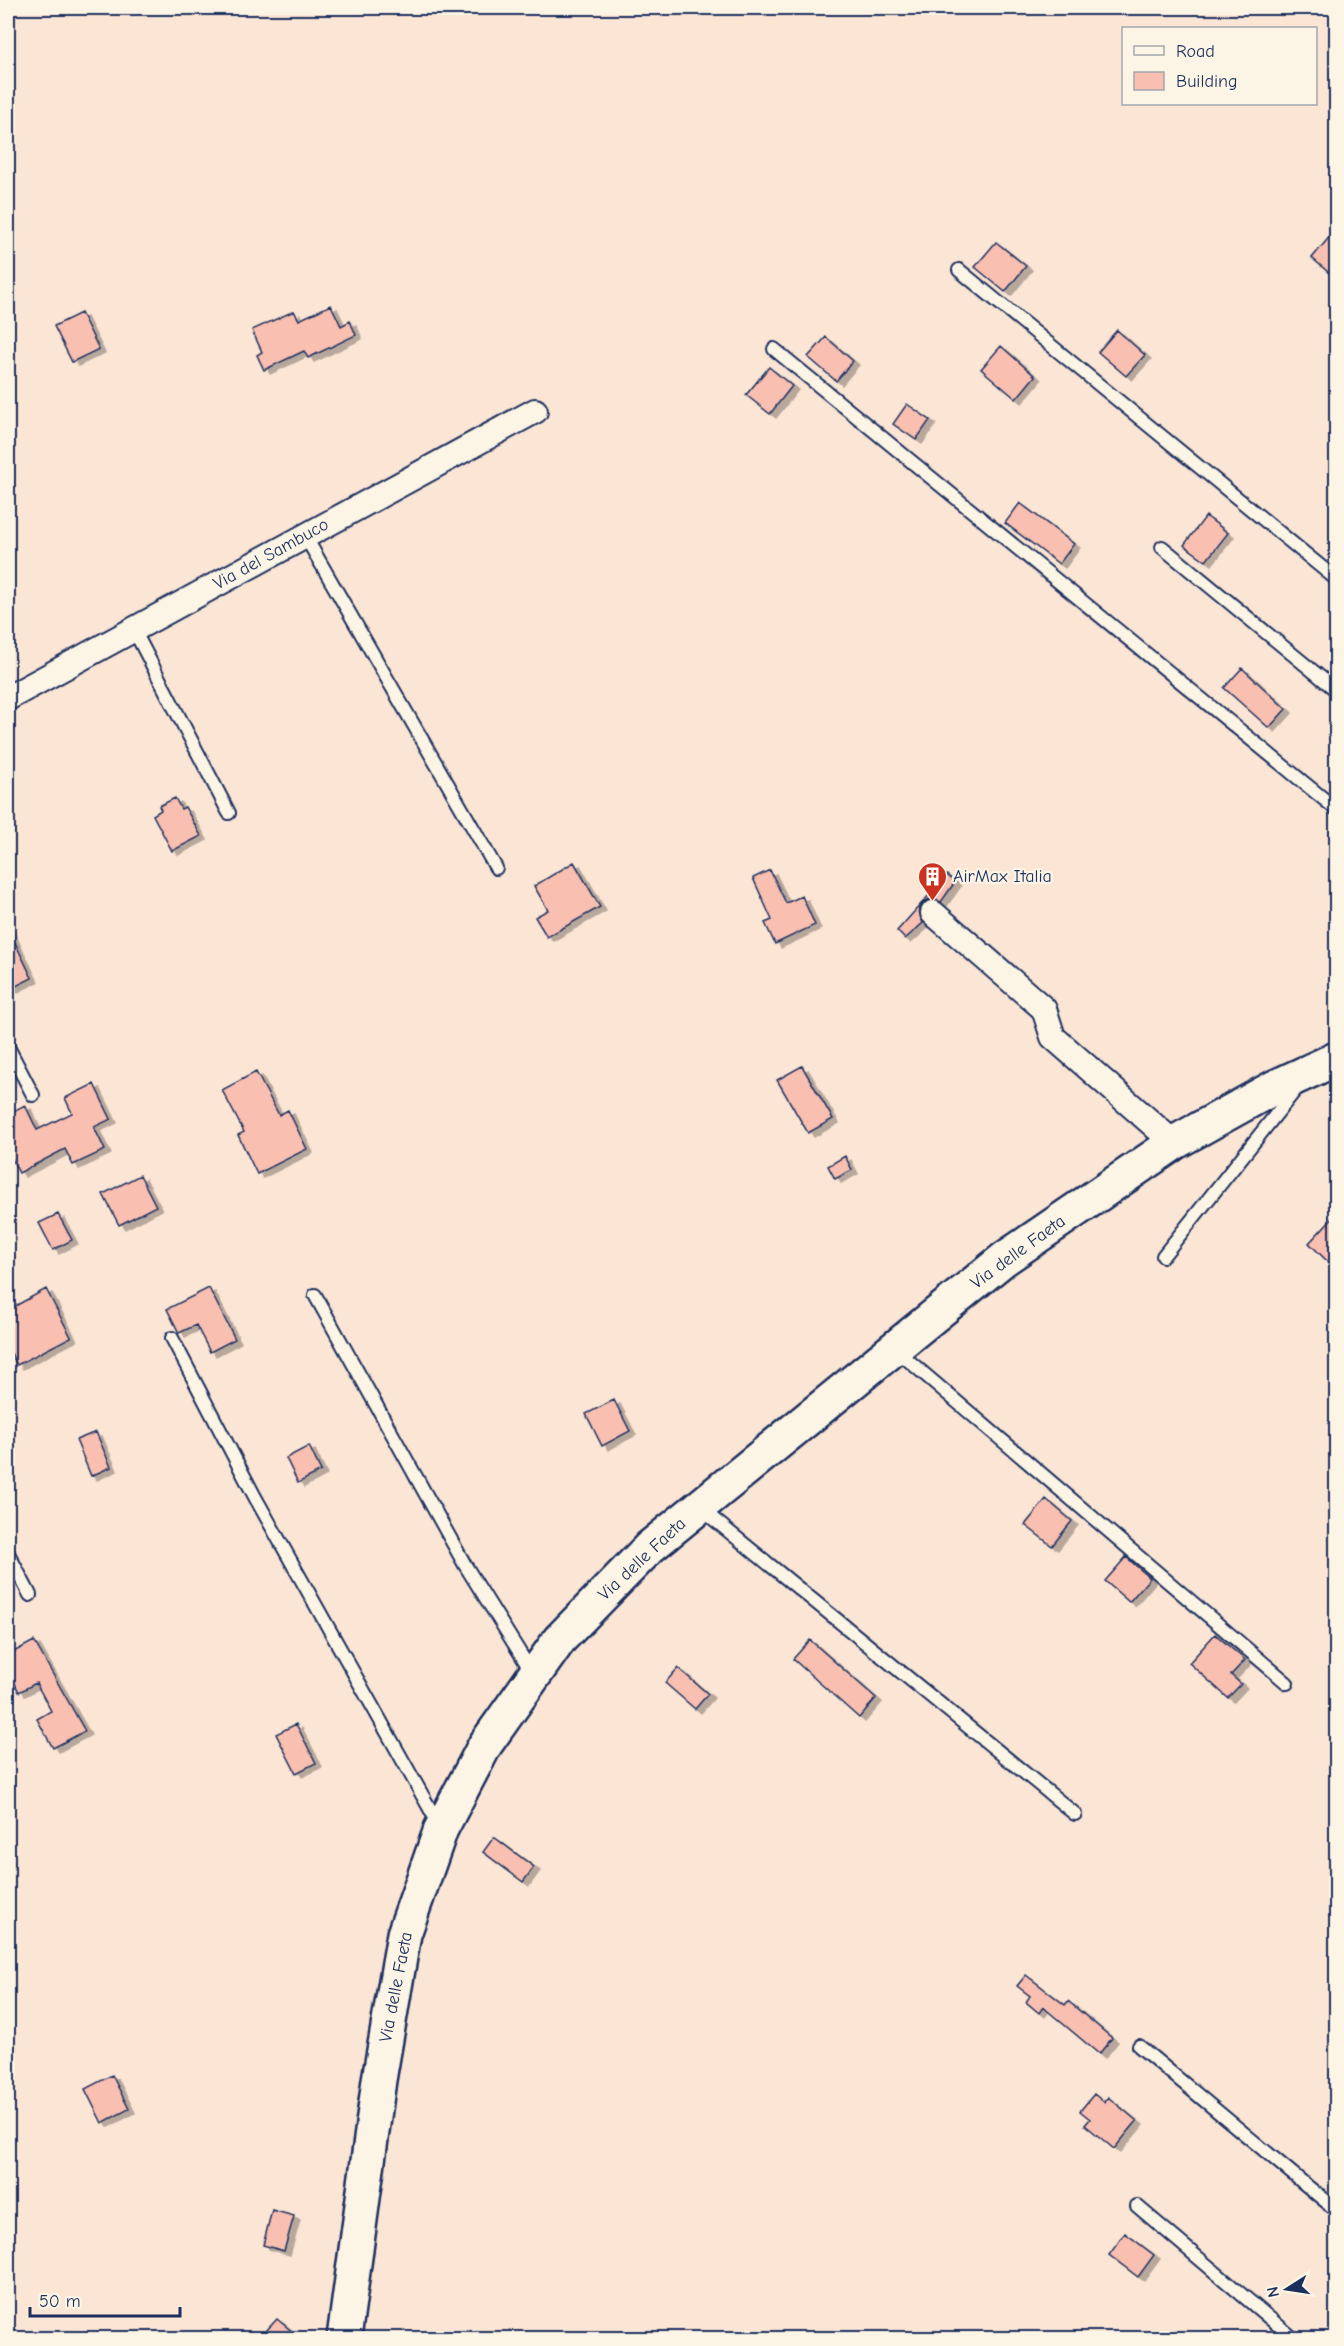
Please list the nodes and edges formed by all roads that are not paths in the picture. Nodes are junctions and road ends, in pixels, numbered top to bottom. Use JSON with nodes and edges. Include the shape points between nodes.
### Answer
{"nodes":[{"id":1,"x":959,"y":270,"type":"dead end"},
{"id":2,"x":774,"y":350,"type":"dead end"},
{"id":3,"x":535,"y":411,"type":"dead end"},
{"id":4,"x":305,"y":536,"type":"junction"},
{"id":5,"x":1162,"y":547,"type":"dead end"},
{"id":6,"x":1336,"y":579,"type":"edge"},
{"id":7,"x":134,"y":630,"type":"junction"},
{"id":8,"x":1336,"y":690,"type":"edge"},
{"id":9,"x":8,"y":698,"type":"edge"},
{"id":10,"x":1336,"y":809,"type":"edge"},
{"id":11,"x":229,"y":813,"type":"dead end"},
{"id":12,"x":496,"y":868,"type":"dead end"},
{"id":13,"x":933,"y":913,"type":"dead end"},
{"id":14,"x":8,"y":1047,"type":"edge"},
{"id":15,"x":1323,"y":1065,"type":"edge"},
{"id":16,"x":33,"y":1095,"type":"dead end"},
{"id":17,"x":1174,"y":1143,"type":"junction"},
{"id":18,"x":1163,"y":1256,"type":"dead end"},
{"id":19,"x":315,"y":1295,"type":"dead end"},
{"id":20,"x":172,"y":1338,"type":"dead end"},
{"id":21,"x":894,"y":1349,"type":"junction"},
{"id":22,"x":699,"y":1507,"type":"junction"},
{"id":23,"x":8,"y":1553,"type":"edge"},
{"id":24,"x":30,"y":1595,"type":"dead end"},
{"id":25,"x":534,"y":1676,"type":"junction"},
{"id":26,"x":1287,"y":1683,"type":"dead end"},
{"id":27,"x":1075,"y":1814,"type":"dead end"},
{"id":28,"x":441,"y":1829,"type":"junction"},
{"id":29,"x":1139,"y":2046,"type":"dead end"},
{"id":30,"x":1137,"y":2206,"type":"dead end"},
{"id":31,"x":1336,"y":2210,"type":"edge"},
{"id":32,"x":344,"y":2338,"type":"edge"},
{"id":33,"x":1293,"y":2338,"type":"edge"}],
"edges":[{"from":1,"to":6,"type":"lane"},
{"from":2,"to":10,"type":"lane"},
{"from":3,"to":4,"type":"street","name":"Via del Sambuco"},
{"from":4,"to":7,"type":"street","name":"Via del Sambuco"},
{"from":4,"to":12,"type":"lane"},
{"from":5,"to":8,"type":"lane"},
{"from":7,"to":9,"type":"street","name":"Via del Sambuco"},
{"from":7,"to":11,"type":"lane"},
{"from":13,"to":17,"type":"street","via":[[1044,1009],[1053,1036]]},
{"from":14,"to":16,"type":"lane"},
{"from":15,"to":17,"type":"street","name":"Via delle Faeta"},
{"from":15,"to":18,"type":"lane"},
{"from":17,"to":21,"type":"street","name":"Via delle Faeta","via":[[1004,1259]]},
{"from":19,"to":25,"type":"lane","via":[[465,1565]]},
{"from":20,"to":28,"type":"lane","via":[[255,1497]]},
{"from":21,"to":22,"type":"street","name":"Via delle Faeta"},
{"from":21,"to":26,"type":"lane"},
{"from":22,"to":25,"type":"street","name":"Via delle Faeta","via":[[650,1547],[560,1639]]},
{"from":22,"to":27,"type":"lane"},
{"from":23,"to":24,"type":"lane"},
{"from":25,"to":28,"type":"street","name":"Via delle Faeta","via":[[485,1745]]},
{"from":28,"to":32,"type":"street","name":"Via delle Faeta","via":[[404,1934],[379,2080]]},
{"from":29,"to":31,"type":"lane"},
{"from":30,"to":33,"type":"lane"}]}
